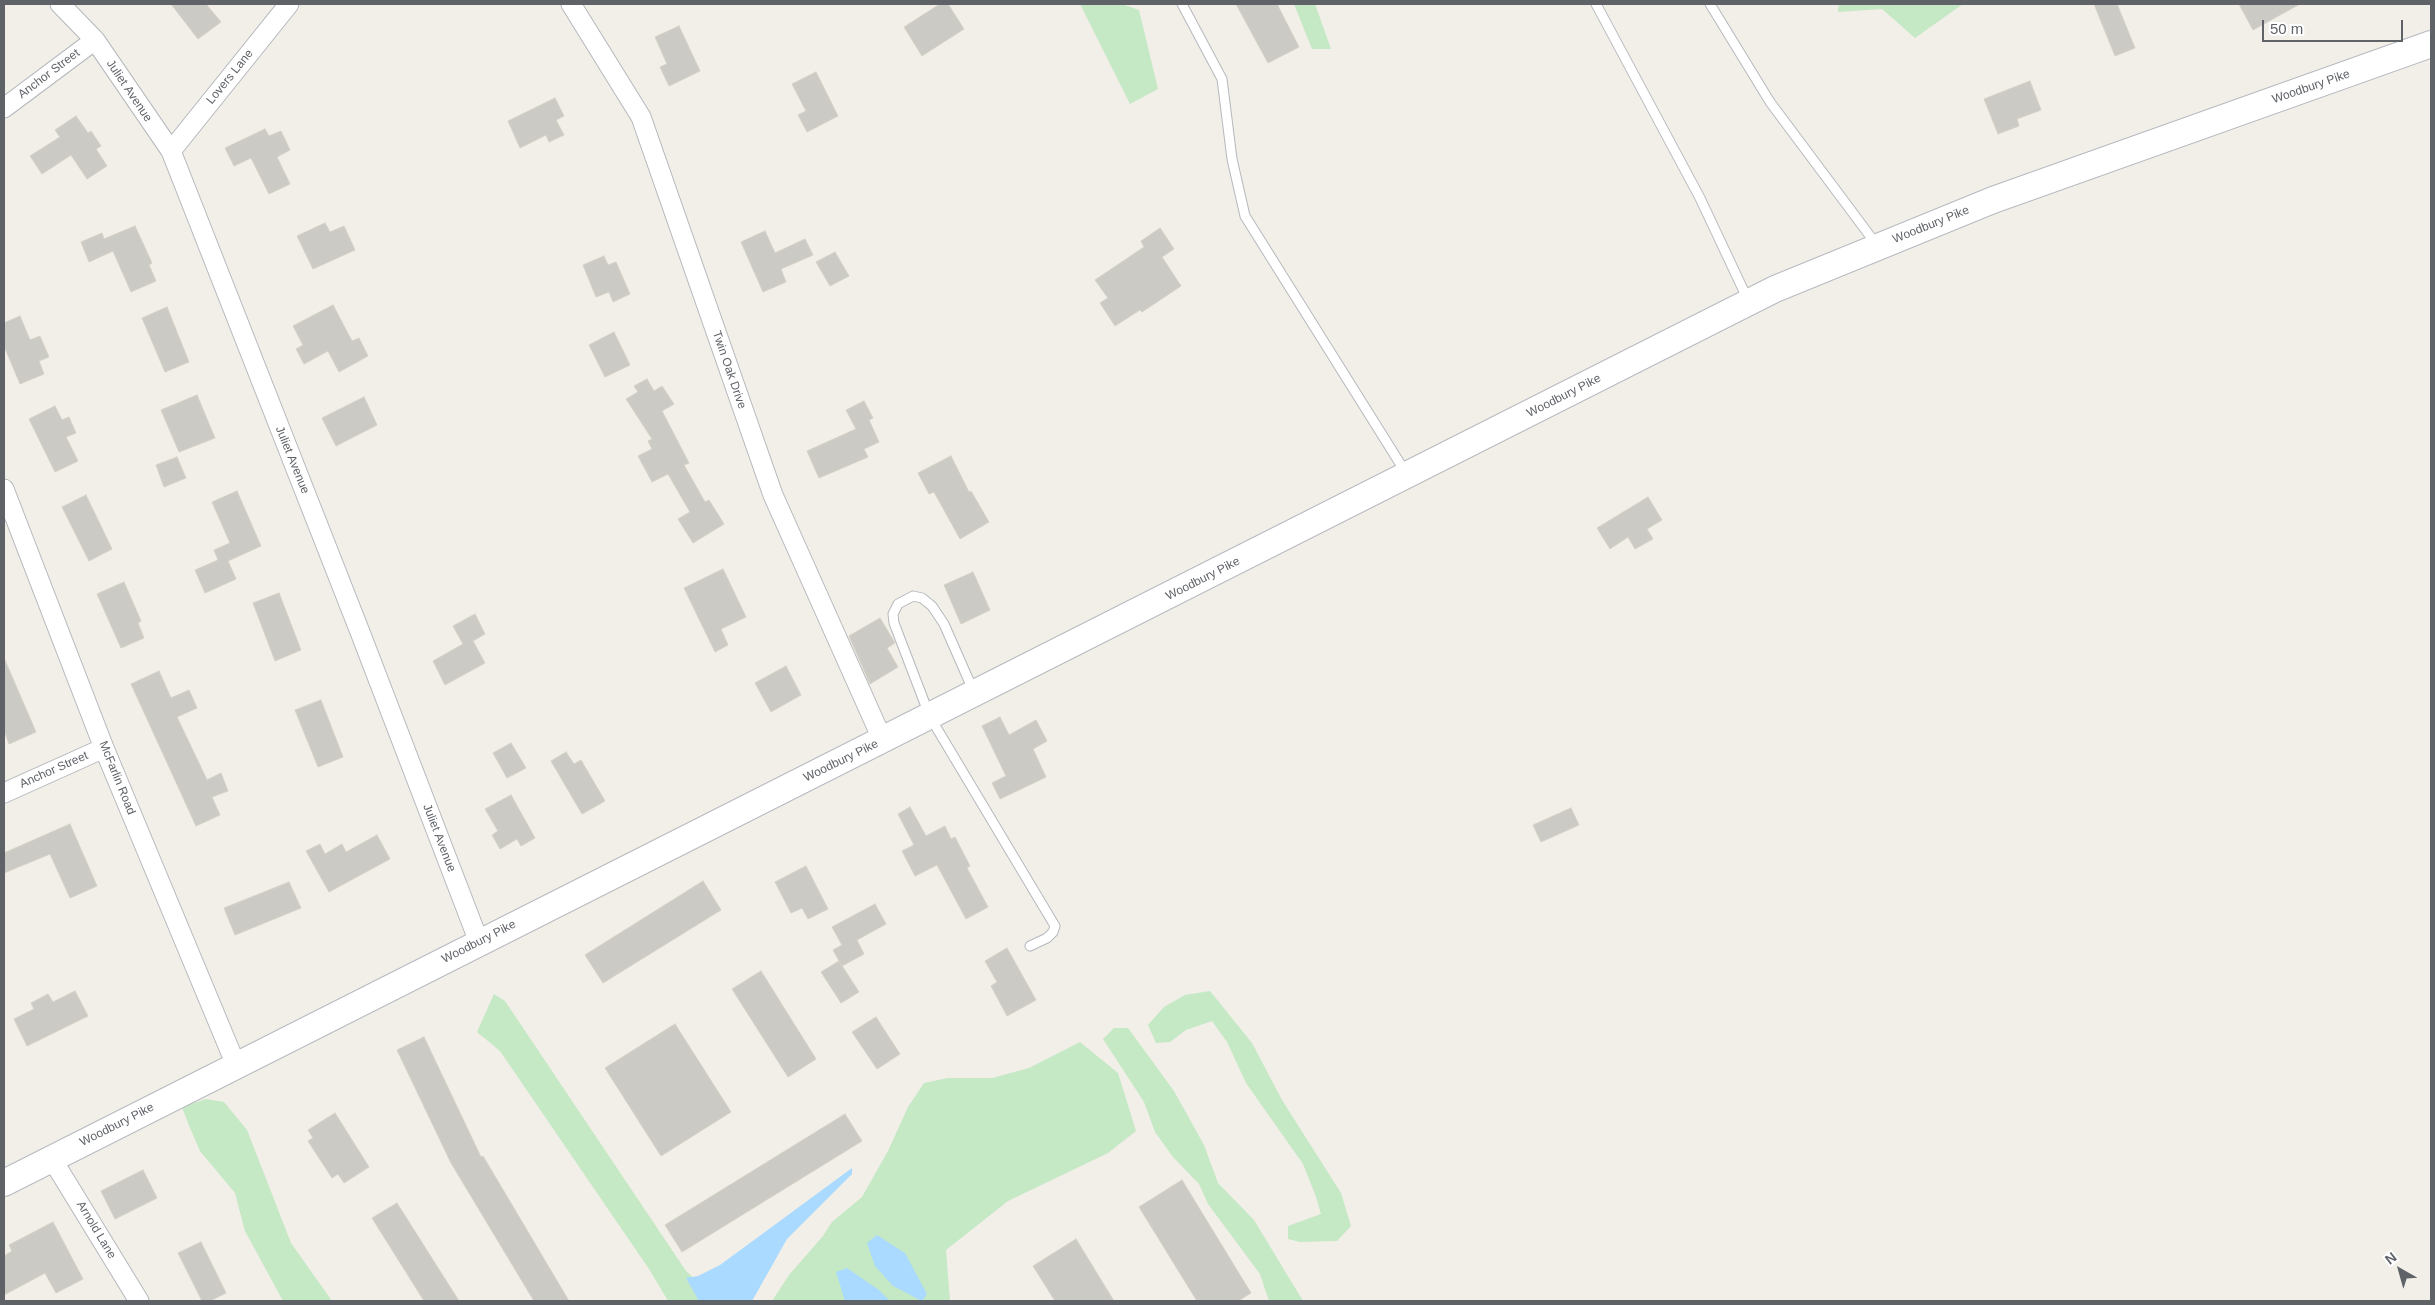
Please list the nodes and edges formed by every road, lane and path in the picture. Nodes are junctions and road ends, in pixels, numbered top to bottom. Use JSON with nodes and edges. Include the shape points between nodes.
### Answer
{"nodes":[{"id":1,"x":60,"y":4,"type":"edge"},
{"id":2,"x":289,"y":4,"type":"edge"},
{"id":3,"x":571,"y":4,"type":"edge"},
{"id":4,"x":1182,"y":4,"type":"edge"},
{"id":5,"x":1596,"y":4,"type":"edge"},
{"id":6,"x":1710,"y":4,"type":"edge"},
{"id":7,"x":95,"y":40,"type":"junction"},
{"id":8,"x":2431,"y":44,"type":"edge"},
{"id":9,"x":4,"y":108,"type":"edge"},
{"id":10,"x":171,"y":151,"type":"junction"},
{"id":11,"x":1878,"y":247,"type":"junction"},
{"id":12,"x":1749,"y":302,"type":"junction"},
{"id":13,"x":1407,"y":476,"type":"junction"},
{"id":14,"x":4,"y":489,"type":"edge"},
{"id":15,"x":974,"y":694,"type":"junction"},
{"id":16,"x":930,"y":717,"type":"junction"},
{"id":17,"x":883,"y":741,"type":"junction"},
{"id":18,"x":104,"y":748,"type":"junction"},
{"id":19,"x":4,"y":793,"type":"edge"},
{"id":20,"x":479,"y":942,"type":"junction"},
{"id":21,"x":1030,"y":946,"type":"dead end"},
{"id":22,"x":236,"y":1065,"type":"junction"},
{"id":23,"x":52,"y":1159,"type":"junction"},
{"id":24,"x":4,"y":1183,"type":"edge"},
{"id":25,"x":139,"y":1301,"type":"edge"}],
"edges":[{"from":1,"to":7,"type":"street","name":"Juliet Avenue"},
{"from":2,"to":10,"type":"street","name":"Lovers Lane"},
{"from":3,"to":17,"type":"street","name":"Twin Oak Drive","via":[[641,117],[773,495]]},
{"from":4,"to":13,"type":"lane","via":[[1222,79],[1232,159],[1245,216]]},
{"from":5,"to":12,"type":"lane","via":[[1700,198]]},
{"from":6,"to":11,"type":"lane","via":[[1770,102]]},
{"from":7,"to":9,"type":"street","name":"Anchor Street"},
{"from":7,"to":10,"type":"street","name":"Juliet Avenue"},
{"from":8,"to":11,"type":"street","name":"Woodbury Pike","via":[[1993,200]]},
{"from":10,"to":20,"type":"street","name":"Juliet Avenue"},
{"from":11,"to":12,"type":"street","name":"Woodbury Pike"},
{"from":12,"to":13,"type":"street","name":"Woodbury Pike"},
{"from":13,"to":15,"type":"street","name":"Woodbury Pike"},
{"from":14,"to":18,"type":"street","name":"McFarlin Road"},
{"from":15,"to":16,"type":"street","name":"Woodbury Pike"},
{"from":15,"to":16,"type":"lane","via":[[944,624],[932,606],[922,598],[913,596],[905,599],[892,614]]},
{"from":16,"to":17,"type":"street","name":"Woodbury Pike"},
{"from":16,"to":21,"type":"lane","via":[[1055,926],[1047,938]]},
{"from":17,"to":20,"type":"street","name":"Woodbury Pike"},
{"from":18,"to":19,"type":"street","name":"Anchor Street"},
{"from":18,"to":22,"type":"street","name":"McFarlin Road"},
{"from":20,"to":22,"type":"street","name":"Woodbury Pike"},
{"from":22,"to":23,"type":"street","name":"Woodbury Pike"},
{"from":23,"to":24,"type":"street","name":"Woodbury Pike"},
{"from":23,"to":25,"type":"street","name":"Arnold Lane"}]}
